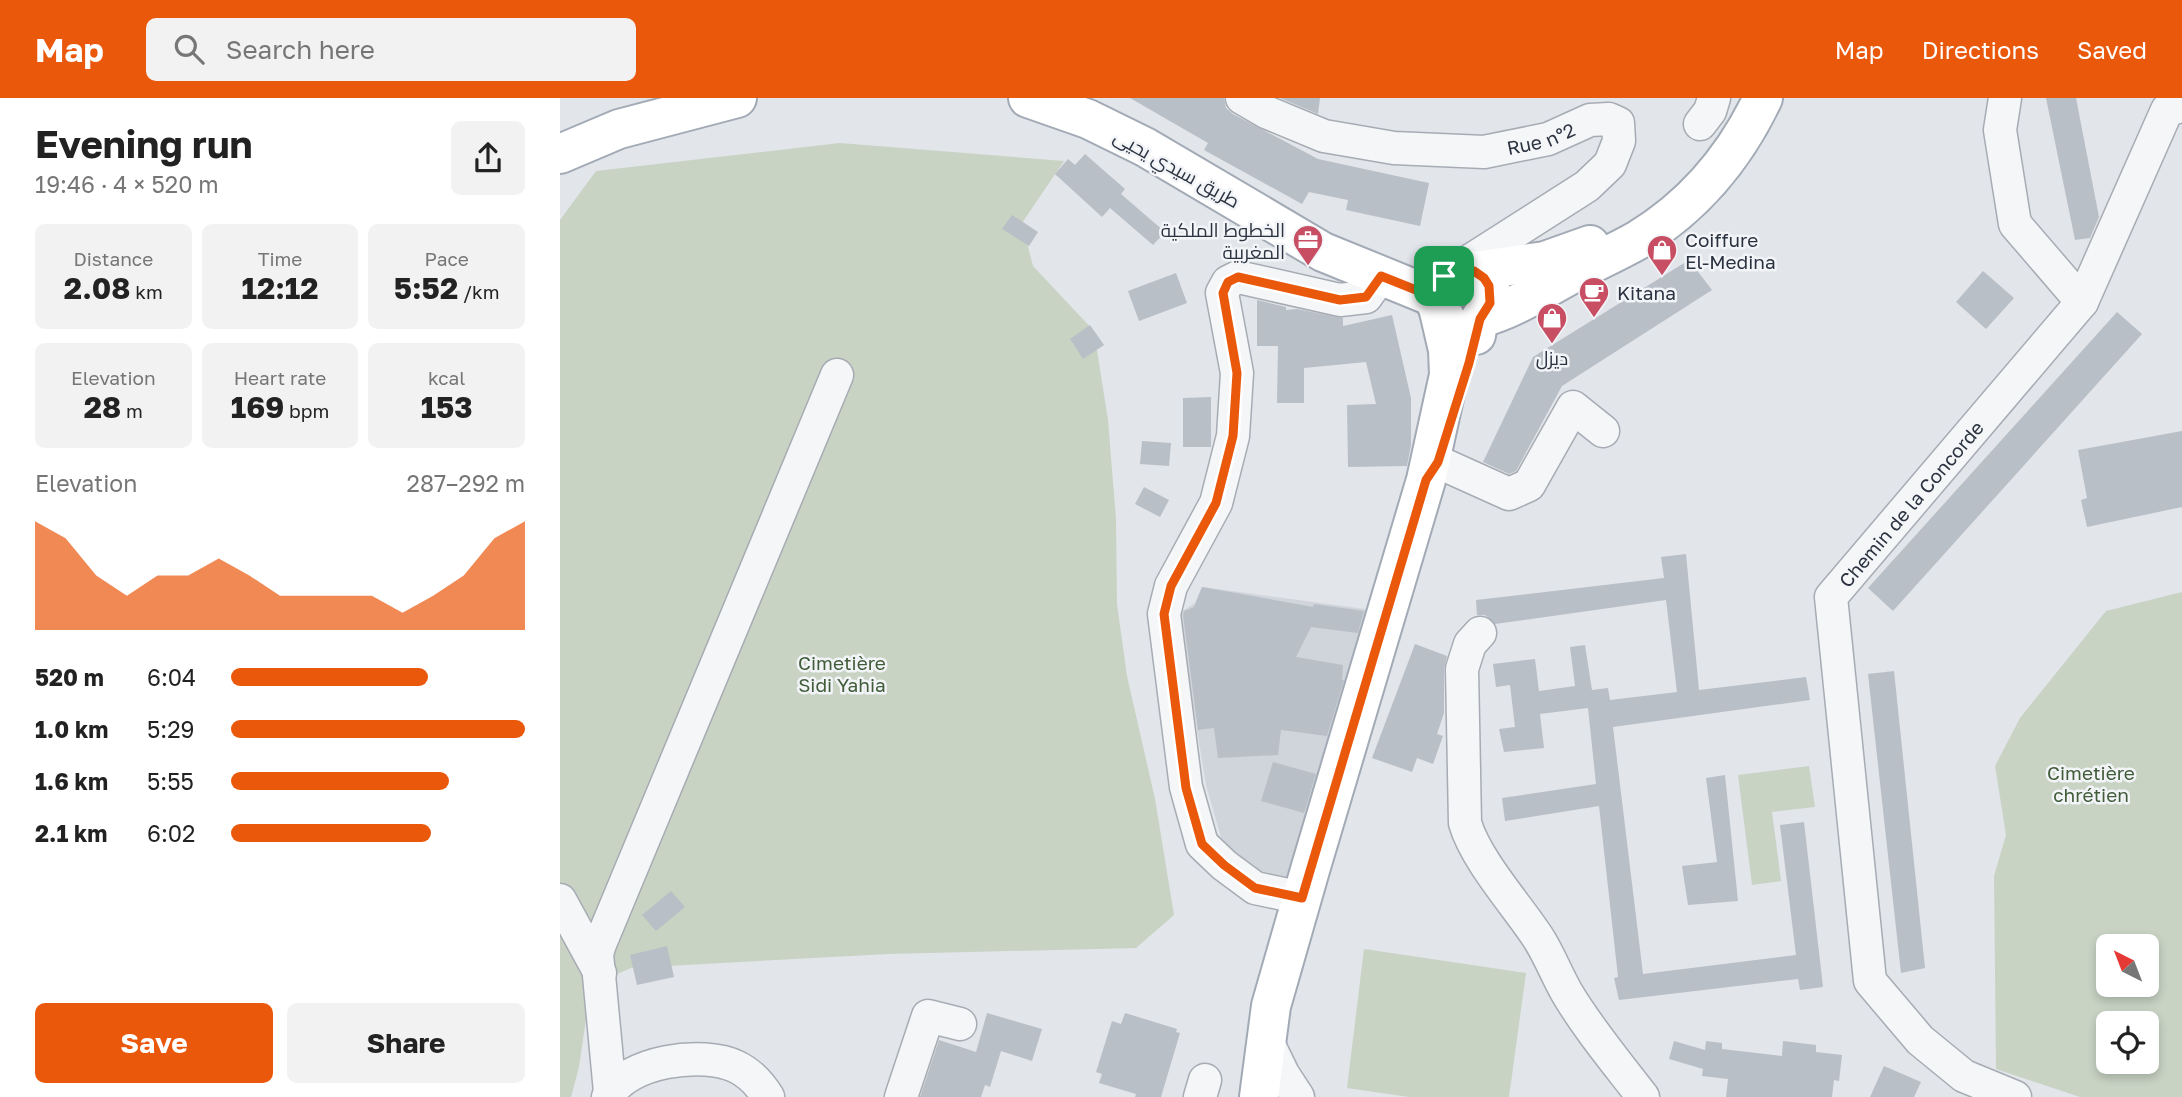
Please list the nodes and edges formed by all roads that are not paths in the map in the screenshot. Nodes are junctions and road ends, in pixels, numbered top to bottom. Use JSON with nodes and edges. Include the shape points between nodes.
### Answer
{"nodes":[{"id":1,"x":667,"y":98,"type":"edge"},
{"id":2,"x":737,"y":98,"type":"edge"},
{"id":3,"x":1028,"y":98,"type":"edge"},
{"id":4,"x":1085,"y":98,"type":"edge"},
{"id":5,"x":1242,"y":98,"type":"edge"},
{"id":6,"x":1740,"y":98,"type":"edge"},
{"id":7,"x":1763,"y":98,"type":"edge"},
{"id":8,"x":2005,"y":98,"type":"edge"},
{"id":9,"x":2182,"y":106,"type":"edge"},
{"id":10,"x":1616,"y":110,"type":"edge"},
{"id":11,"x":560,"y":136,"type":"edge"},
{"id":12,"x":560,"y":154,"type":"edge"},
{"id":13,"x":1381,"y":276,"type":"junction"},
{"id":14,"x":1450,"y":284,"type":"junction"},
{"id":15,"x":2082,"y":302,"type":"junction"},
{"id":16,"x":1480,"y":318,"type":"junction"},
{"id":17,"x":837,"y":375,"type":"dead end"},
{"id":18,"x":1449,"y":375,"type":"junction"},
{"id":19,"x":1603,"y":431,"type":"dead end"},
{"id":20,"x":1432,"y":471,"type":"junction"},
{"id":21,"x":1480,"y":633,"type":"dead end"},
{"id":22,"x":1302,"y":898,"type":"junction"},
{"id":23,"x":560,"y":900,"type":"edge"},
{"id":24,"x":600,"y":973,"type":"junction"},
{"id":25,"x":960,"y":1024,"type":"dead end"},
{"id":26,"x":1267,"y":1041,"type":"junction"},
{"id":27,"x":609,"y":1094,"type":"edge"},
{"id":28,"x":768,"y":1097,"type":"edge"},
{"id":29,"x":901,"y":1097,"type":"edge"},
{"id":30,"x":1259,"y":1097,"type":"edge"},
{"id":31,"x":1298,"y":1097,"type":"edge"},
{"id":32,"x":1643,"y":1097,"type":"edge"},
{"id":33,"x":2015,"y":1097,"type":"edge"}],
"edges":[{"from":1,"to":11,"type":"main road"},
{"from":2,"to":12,"type":"main road","via":[[619,129]]},
{"from":3,"to":13,"type":"main road","name":"طريق سيدي يحيى","via":[[1088,119],[1145,147],[1322,252]]},
{"from":4,"to":14,"type":"main road","name":"طريق سيدي يحيى","via":[[1122,112],[1324,229]]},
{"from":5,"to":10,"type":"street","name":"Rue n°2","via":[[1324,136],[1394,148],[1484,152],[1548,139],[1590,120],[1609,119]]},
{"from":6,"to":14,"type":"main road","via":[[1686,181],[1645,214],[1562,256]]},
{"from":7,"to":16,"type":"main road","via":[[1718,171],[1664,223],[1511,308]]},
{"from":8,"to":15,"type":"street","via":[[2000,130],[2015,224]]},
{"from":9,"to":15,"type":"street","name":"Chemin de la Concorde","via":[[2167,110]]},
{"from":10,"to":14,"type":"street","name":"Rue n°2","via":[[1619,141],[1609,164],[1587,186]]},
{"from":13,"to":14,"type":"main road","name":"طريق سيدي يحيى"},
{"from":13,"to":18,"type":"main road","via":[[1420,309],[1437,336]]},
{"from":13,"to":22,"type":"street","via":[[1366,297],[1340,300],[1238,277],[1228,282],[1223,293],[1237,373],[1233,436],[1216,503],[1171,586],[1164,614],[1186,788],[1202,844],[1255,888]]},
{"from":14,"to":16,"type":"main road","via":[[1443,316],[1465,324]]},
{"from":14,"to":18,"type":"main road"},
{"from":15,"to":33,"type":"street","name":"Chemin de la Concorde","via":[[1831,597],[1870,981],[1920,1040],[1964,1076]]},
{"from":16,"to":20,"type":"main road"},
{"from":17,"to":24,"type":"street","via":[[600,944]]},
{"from":18,"to":20,"type":"main road"},
{"from":19,"to":20,"type":"street","via":[[1573,407],[1529,485],[1509,494]]},
{"from":20,"to":22,"type":"main road"},
{"from":21,"to":32,"type":"street","via":[[1470,644],[1462,668],[1469,836],[1539,939],[1599,1041]]},
{"from":22,"to":26,"type":"main road"},
{"from":23,"to":24,"type":"street"},
{"from":24,"to":27,"type":"street"},
{"from":25,"to":29,"type":"street","via":[[928,1016]]},
{"from":26,"to":30,"type":"main road"},
{"from":26,"to":31,"type":"street"},
{"from":27,"to":28,"type":"street","via":[[652,1064],[699,1060],[735,1066],[753,1077]]}]}
